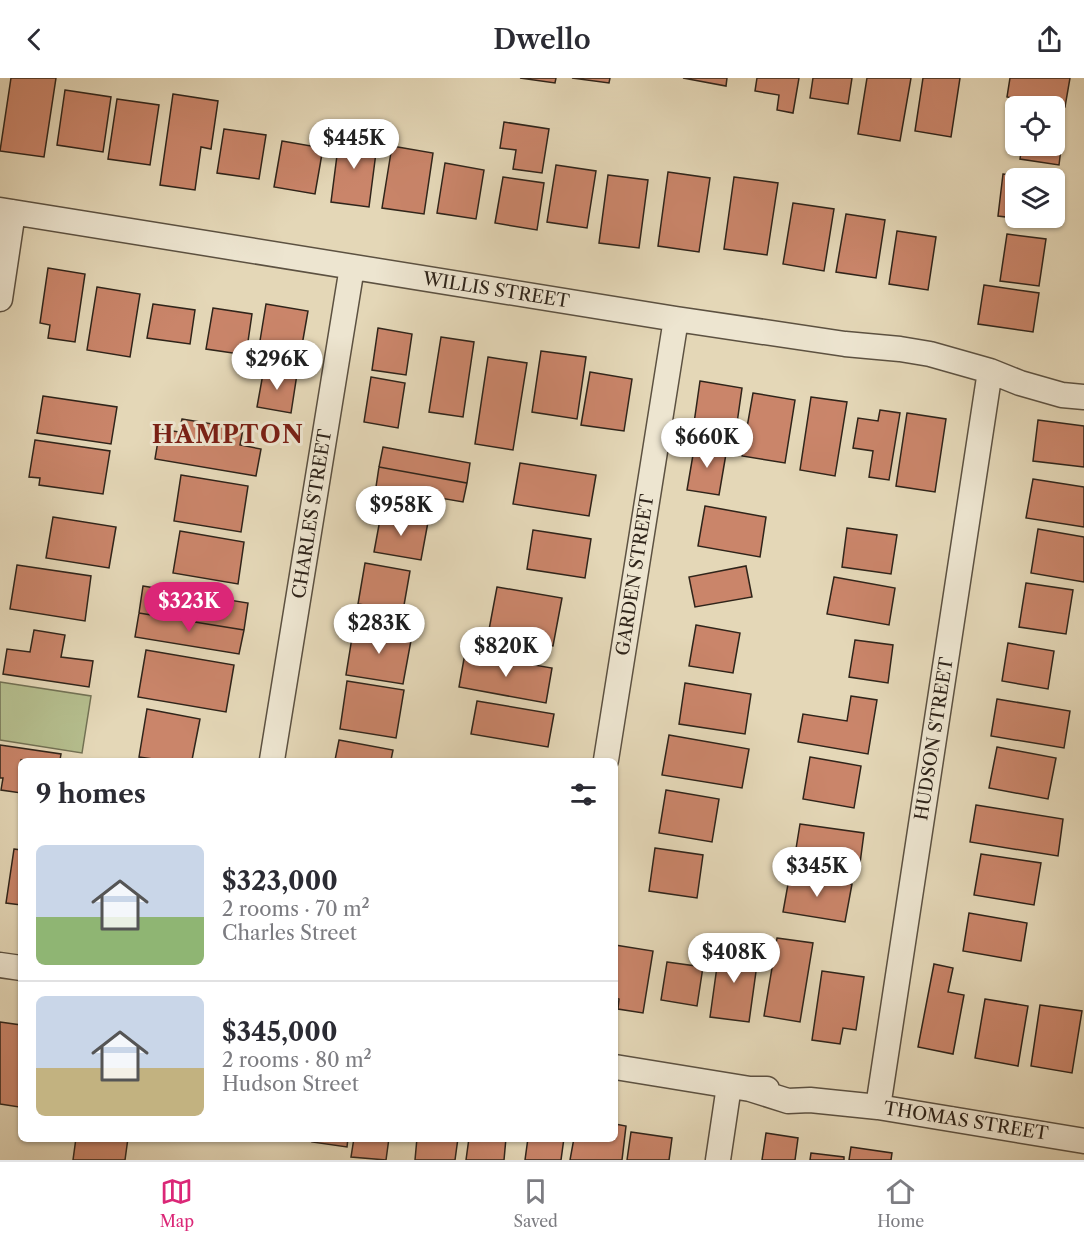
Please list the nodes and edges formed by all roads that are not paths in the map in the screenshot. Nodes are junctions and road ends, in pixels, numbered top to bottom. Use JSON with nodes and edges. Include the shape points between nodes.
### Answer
{"nodes":[{"id":1,"x":7,"y":211,"type":"edge"},
{"id":2,"x":352,"y":267,"type":"junction"},
{"id":3,"x":0,"y":299,"type":"edge"},
{"id":4,"x":676,"y":319,"type":"junction"},
{"id":5,"x":990,"y":371,"type":"junction"},
{"id":6,"x":1084,"y":395,"type":"edge"},
{"id":7,"x":272,"y":758,"type":"edge"},
{"id":8,"x":606,"y":758,"type":"edge"},
{"id":9,"x":0,"y":965,"type":"edge"},
{"id":10,"x":18,"y":968,"type":"edge"},
{"id":11,"x":618,"y":1068,"type":"edge"},
{"id":12,"x":740,"y":1088,"type":"junction"},
{"id":13,"x":878,"y":1107,"type":"junction"},
{"id":14,"x":1084,"y":1141,"type":"edge"},
{"id":15,"x":718,"y":1160,"type":"edge"}],
"edges":[{"from":1,"to":2,"type":"street","name":"WILLIS STREET"},
{"from":1,"to":3,"type":"street"},
{"from":2,"to":4,"type":"street","name":"WILLIS STREET"},
{"from":2,"to":7,"type":"street","name":"CHARLES STREET"},
{"from":4,"to":5,"type":"street","name":"WILLIS STREET","via":[[910,350]]},
{"from":4,"to":8,"type":"street","name":"GARDEN STREET"},
{"from":5,"to":6,"type":"street","name":"WILLIS STREET","via":[[1062,395]]},
{"from":5,"to":13,"type":"street","name":"HUDSON STREET"},
{"from":9,"to":10,"type":"street"},
{"from":11,"to":12,"type":"street","name":"THOMAS STREET"},
{"from":12,"to":13,"type":"street","name":"THOMAS STREET","via":[[812,1089],[848,1103]]},
{"from":12,"to":15,"type":"street"},
{"from":13,"to":14,"type":"street","name":"THOMAS STREET"}]}
